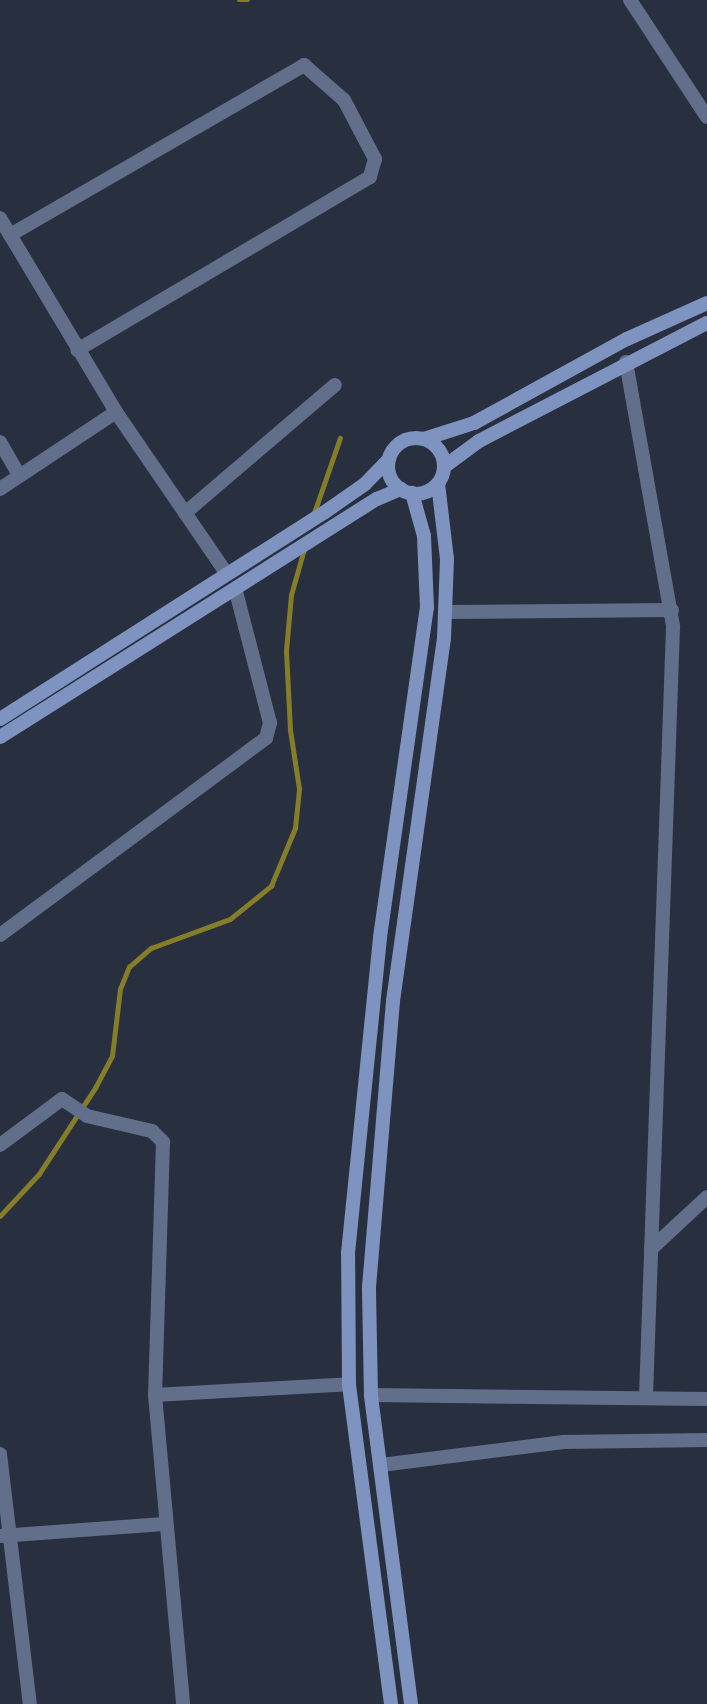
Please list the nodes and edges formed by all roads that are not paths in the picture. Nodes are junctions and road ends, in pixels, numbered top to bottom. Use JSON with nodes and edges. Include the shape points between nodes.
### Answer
{"nodes":[{"id":1,"x":629,"y":0,"type":"edge"},
{"id":2,"x":707,"y":117,"type":"edge"},
{"id":3,"x":0,"y":218,"type":"edge"},
{"id":4,"x":10,"y":235,"type":"junction"},
{"id":5,"x":707,"y":303,"type":"edge"},
{"id":6,"x":707,"y":323,"type":"edge"},
{"id":7,"x":77,"y":350,"type":"junction"},
{"id":8,"x":626,"y":362,"type":"junction"},
{"id":9,"x":335,"y":385,"type":"dead end"},
{"id":10,"x":116,"y":412,"type":"junction"},
{"id":11,"x":424,"y":439,"type":"junction"},
{"id":12,"x":0,"y":442,"type":"edge"},
{"id":13,"x":389,"y":459,"type":"junction"},
{"id":14,"x":445,"y":466,"type":"junction"},
{"id":15,"x":19,"y":475,"type":"junction"},
{"id":16,"x":438,"y":484,"type":"junction"},
{"id":17,"x":0,"y":489,"type":"edge"},
{"id":18,"x":407,"y":491,"type":"junction"},
{"id":19,"x":184,"y":513,"type":"junction"},
{"id":20,"x":227,"y":574,"type":"junction"},
{"id":21,"x":235,"y":588,"type":"junction"},
{"id":22,"x":672,"y":610,"type":"junction"},
{"id":23,"x":446,"y":612,"type":"junction"},
{"id":24,"x":0,"y":719,"type":"edge"},
{"id":25,"x":0,"y":737,"type":"edge"},
{"id":26,"x":0,"y":934,"type":"edge"},
{"id":27,"x":0,"y":1144,"type":"edge"},
{"id":28,"x":707,"y":1197,"type":"edge"},
{"id":29,"x":651,"y":1249,"type":"junction"},
{"id":30,"x":349,"y":1384,"type":"junction"},
{"id":31,"x":155,"y":1395,"type":"junction"},
{"id":32,"x":371,"y":1395,"type":"junction"},
{"id":33,"x":646,"y":1396,"type":"junction"},
{"id":34,"x":707,"y":1399,"type":"edge"},
{"id":35,"x":707,"y":1440,"type":"edge"},
{"id":36,"x":0,"y":1454,"type":"edge"},
{"id":37,"x":381,"y":1465,"type":"junction"},
{"id":38,"x":163,"y":1524,"type":"junction"},
{"id":39,"x":6,"y":1536,"type":"edge"},
{"id":40,"x":30,"y":1704,"type":"edge"},
{"id":41,"x":183,"y":1704,"type":"edge"},
{"id":42,"x":391,"y":1704,"type":"edge"},
{"id":43,"x":411,"y":1704,"type":"edge"}],
"edges":[{"from":1,"to":2,"type":"street"},
{"from":3,"to":4,"type":"street"},
{"from":4,"to":7,"type":"street"},
{"from":4,"to":7,"type":"street","via":[[301,66],[344,100],[375,159],[370,177]]},
{"from":5,"to":11,"type":"main road","via":[[627,339],[474,423]]},
{"from":6,"to":8,"type":"main road"},
{"from":7,"to":10,"type":"street"},
{"from":8,"to":14,"type":"main road","via":[[479,441]]},
{"from":8,"to":22,"type":"street"},
{"from":9,"to":19,"type":"street"},
{"from":10,"to":15,"type":"street"},
{"from":10,"to":19,"type":"street"},
{"from":11,"to":13,"type":"main road","via":[[406,439]]},
{"from":11,"to":14,"type":"main road","via":[[439,450]]},
{"from":12,"to":15,"type":"street"},
{"from":13,"to":18,"type":"main road","via":[[391,479]]},
{"from":13,"to":20,"type":"main road","via":[[365,484]]},
{"from":14,"to":16,"type":"main road"},
{"from":15,"to":17,"type":"street"},
{"from":16,"to":18,"type":"main road"},
{"from":16,"to":23,"type":"main road","via":[[447,559]]},
{"from":18,"to":21,"type":"main road","via":[[377,499]]},
{"from":18,"to":30,"type":"main road","via":[[424,536],[427,608],[358,1122],[348,1253]]},
{"from":19,"to":20,"type":"street"},
{"from":20,"to":24,"type":"main road"},
{"from":21,"to":25,"type":"main road"},
{"from":21,"to":26,"type":"street","via":[[270,723],[266,738]]},
{"from":22,"to":23,"type":"street"},
{"from":22,"to":29,"type":"street"},
{"from":23,"to":32,"type":"main road","via":[[380,1120],[369,1287]]},
{"from":27,"to":31,"type":"street","via":[[64,1100],[87,1116],[152,1131],[163,1142]]},
{"from":28,"to":29,"type":"street"},
{"from":29,"to":33,"type":"street"},
{"from":30,"to":31,"type":"street"},
{"from":30,"to":42,"type":"main road"},
{"from":31,"to":38,"type":"street"},
{"from":32,"to":33,"type":"street"},
{"from":32,"to":37,"type":"main road"},
{"from":33,"to":34,"type":"street"},
{"from":35,"to":37,"type":"street","via":[[564,1442]]},
{"from":36,"to":39,"type":"street"},
{"from":37,"to":43,"type":"main road"},
{"from":38,"to":39,"type":"street"},
{"from":38,"to":41,"type":"street"},
{"from":39,"to":40,"type":"street"}]}
